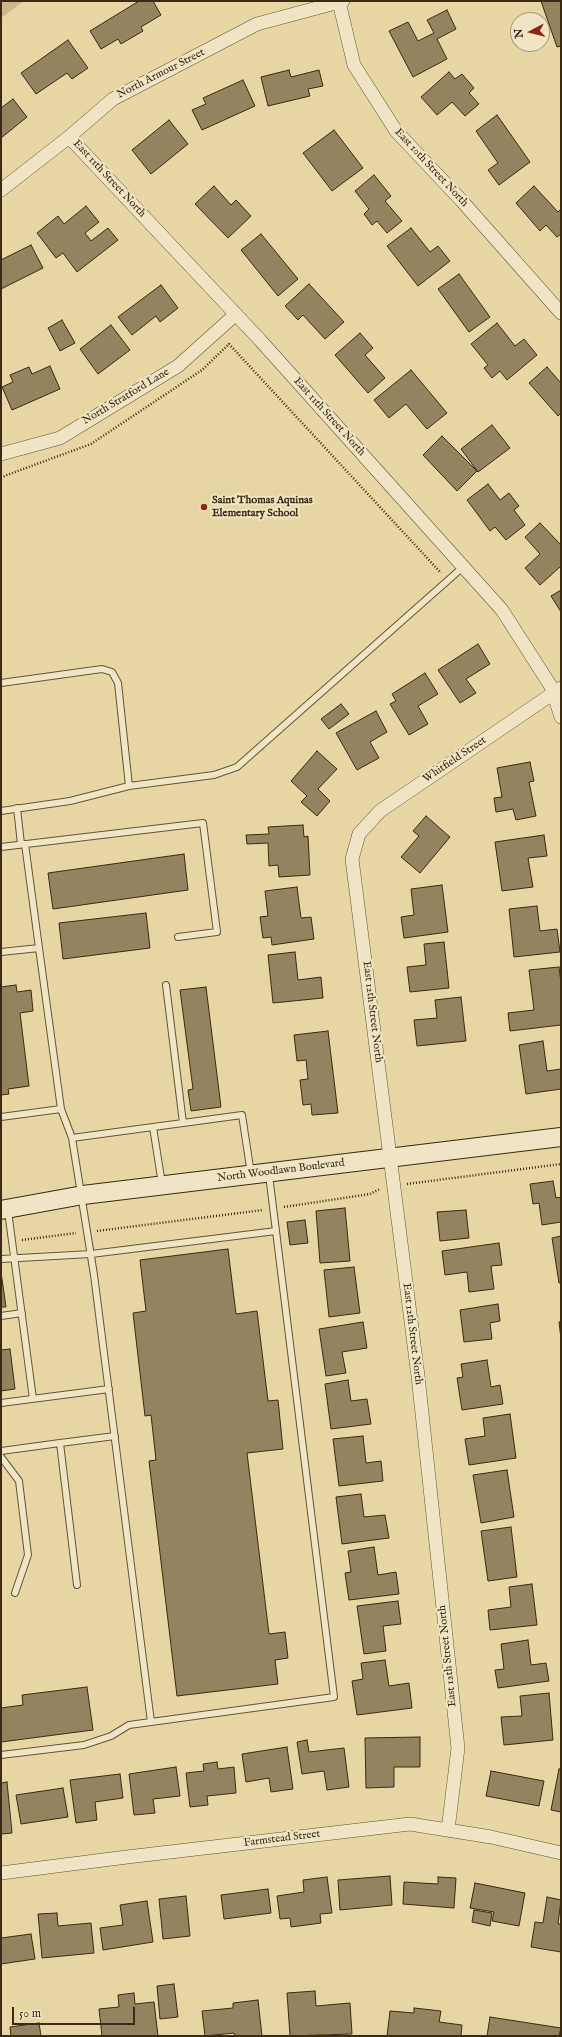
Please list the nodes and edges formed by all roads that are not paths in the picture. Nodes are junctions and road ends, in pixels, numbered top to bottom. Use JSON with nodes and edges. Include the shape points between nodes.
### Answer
{"nodes":[{"id":1,"x":341,"y":2,"type":"edge"},
{"id":2,"x":69,"y":137,"type":"junction"},
{"id":3,"x":1,"y":190,"type":"edge"},
{"id":4,"x":561,"y":313,"type":"edge"},
{"id":5,"x":236,"y":314,"type":"junction"},
{"id":6,"x":1,"y":454,"type":"edge"},
{"id":7,"x":463,"y":567,"type":"junction"},
{"id":8,"x":1,"y":683,"type":"edge"},
{"id":9,"x":557,"y":691,"type":"edge"},
{"id":10,"x":561,"y":717,"type":"edge"},
{"id":11,"x":129,"y":786,"type":"junction"},
{"id":12,"x":17,"y":808,"type":"junction"},
{"id":13,"x":1,"y":811,"type":"edge"},
{"id":14,"x":358,"y":839,"type":"joint"},
{"id":15,"x":23,"y":844,"type":"junction"},
{"id":16,"x":1,"y":847,"type":"edge"},
{"id":17,"x":178,"y":936,"type":"dead end"},
{"id":18,"x":39,"y":948,"type":"junction"},
{"id":19,"x":1,"y":952,"type":"edge"},
{"id":20,"x":166,"y":985,"type":"dead end"},
{"id":21,"x":61,"y":1109,"type":"junction"},
{"id":22,"x":1,"y":1117,"type":"edge"},
{"id":23,"x":183,"y":1123,"type":"junction"},
{"id":24,"x":153,"y":1127,"type":"junction"},
{"id":25,"x":561,"y":1136,"type":"edge"},
{"id":26,"x":72,"y":1138,"type":"junction"},
{"id":27,"x":390,"y":1158,"type":"junction"},
{"id":28,"x":269,"y":1173,"type":"junction"},
{"id":29,"x":251,"y":1175,"type":"junction"},
{"id":30,"x":162,"y":1186,"type":"junction"},
{"id":31,"x":82,"y":1195,"type":"junction"},
{"id":32,"x":4,"y":1210,"type":"edge"},
{"id":33,"x":276,"y":1231,"type":"junction"},
{"id":34,"x":91,"y":1254,"type":"junction"},
{"id":35,"x":15,"y":1257,"type":"junction"},
{"id":36,"x":1,"y":1259,"type":"edge"},
{"id":37,"x":22,"y":1313,"type":"junction"},
{"id":38,"x":1,"y":1316,"type":"edge"},
{"id":39,"x":109,"y":1388,"type":"junction"},
{"id":40,"x":33,"y":1399,"type":"junction"},
{"id":41,"x":1,"y":1403,"type":"edge"},
{"id":42,"x":115,"y":1436,"type":"junction"},
{"id":43,"x":60,"y":1443,"type":"junction"},
{"id":44,"x":1,"y":1451,"type":"edge"},
{"id":45,"x":1,"y":1457,"type":"edge"},
{"id":46,"x":77,"y":1585,"type":"dead end"},
{"id":47,"x":15,"y":1593,"type":"dead end"},
{"id":48,"x":151,"y":1722,"type":"junction"},
{"id":49,"x":1,"y":1755,"type":"edge"},
{"id":50,"x":448,"y":1830,"type":"junction"},
{"id":51,"x":561,"y":1853,"type":"edge"},
{"id":52,"x":1,"y":1873,"type":"edge"}],
"edges":[{"from":1,"to":2,"type":"street","name":"North Armour Street","via":[[258,24],[113,99]]},
{"from":1,"to":4,"type":"street","name":"East 10th Street North","via":[[354,64],[396,131]]},
{"from":2,"to":3,"type":"street","name":"North Armour Street"},
{"from":2,"to":5,"type":"street","name":"East 11th Street North"},
{"from":5,"to":6,"type":"street","name":"North Stratford Lane","via":[[178,366],[60,438]]},
{"from":5,"to":7,"type":"street","name":"East 11th Street North"},
{"from":7,"to":9,"type":"street","name":"East 11th Street North","via":[[502,610]]},
{"from":7,"to":11,"type":"lane","via":[[237,767],[214,776]]},
{"from":8,"to":11,"type":"lane","via":[[102,669],[112,672],[118,683]]},
{"from":9,"to":10,"type":"street","name":"East 11th Street North"},
{"from":9,"to":14,"type":"street","name":"Whitfield Street","via":[[380,811],[359,834]]},
{"from":11,"to":12,"type":"lane","via":[[70,801]]},
{"from":12,"to":13,"type":"lane"},
{"from":12,"to":15,"type":"lane"},
{"from":14,"to":27,"type":"street","name":"East 12th Street North","via":[[352,859]]},
{"from":15,"to":16,"type":"lane"},
{"from":15,"to":17,"type":"lane","via":[[203,823],[217,932]]},
{"from":15,"to":18,"type":"lane"},
{"from":18,"to":19,"type":"lane"},
{"from":18,"to":21,"type":"lane"},
{"from":20,"to":23,"type":"lane"},
{"from":21,"to":22,"type":"lane"},
{"from":21,"to":26,"type":"lane"},
{"from":23,"to":24,"type":"lane"},
{"from":23,"to":29,"type":"lane","via":[[242,1115]]},
{"from":24,"to":26,"type":"lane"},
{"from":24,"to":30,"type":"lane"},
{"from":25,"to":27,"type":"main road","name":"North Woodlawn Boulevard"},
{"from":26,"to":31,"type":"lane"},
{"from":27,"to":28,"type":"main road","name":"North Woodlawn Boulevard"},
{"from":27,"to":50,"type":"street","name":"East 12th Street North","via":[[418,1376],[458,1748]]},
{"from":28,"to":29,"type":"main road","name":"North Woodlawn Boulevard"},
{"from":28,"to":33,"type":"lane"},
{"from":29,"to":30,"type":"main road","name":"North Woodlawn Boulevard"},
{"from":30,"to":31,"type":"main road","name":"North Woodlawn Boulevard"},
{"from":31,"to":32,"type":"main road","name":"North Woodlawn Boulevard"},
{"from":31,"to":34,"type":"lane"},
{"from":32,"to":35,"type":"lane"},
{"from":33,"to":34,"type":"lane"},
{"from":33,"to":48,"type":"lane","via":[[334,1698]]},
{"from":34,"to":35,"type":"lane"},
{"from":34,"to":39,"type":"lane"},
{"from":35,"to":36,"type":"lane"},
{"from":35,"to":37,"type":"lane"},
{"from":37,"to":38,"type":"lane"},
{"from":37,"to":40,"type":"lane"},
{"from":39,"to":40,"type":"lane"},
{"from":39,"to":42,"type":"lane"},
{"from":40,"to":41,"type":"lane"},
{"from":42,"to":43,"type":"lane"},
{"from":42,"to":48,"type":"lane"},
{"from":43,"to":44,"type":"lane"},
{"from":43,"to":46,"type":"lane"},
{"from":45,"to":47,"type":"lane","via":[[19,1481],[28,1555]]},
{"from":48,"to":49,"type":"lane","via":[[129,1725],[111,1736],[84,1746]]},
{"from":50,"to":51,"type":"street","name":"Farmstead Street"},
{"from":50,"to":52,"type":"street","name":"Farmstead Street","via":[[410,1824]]}]}
